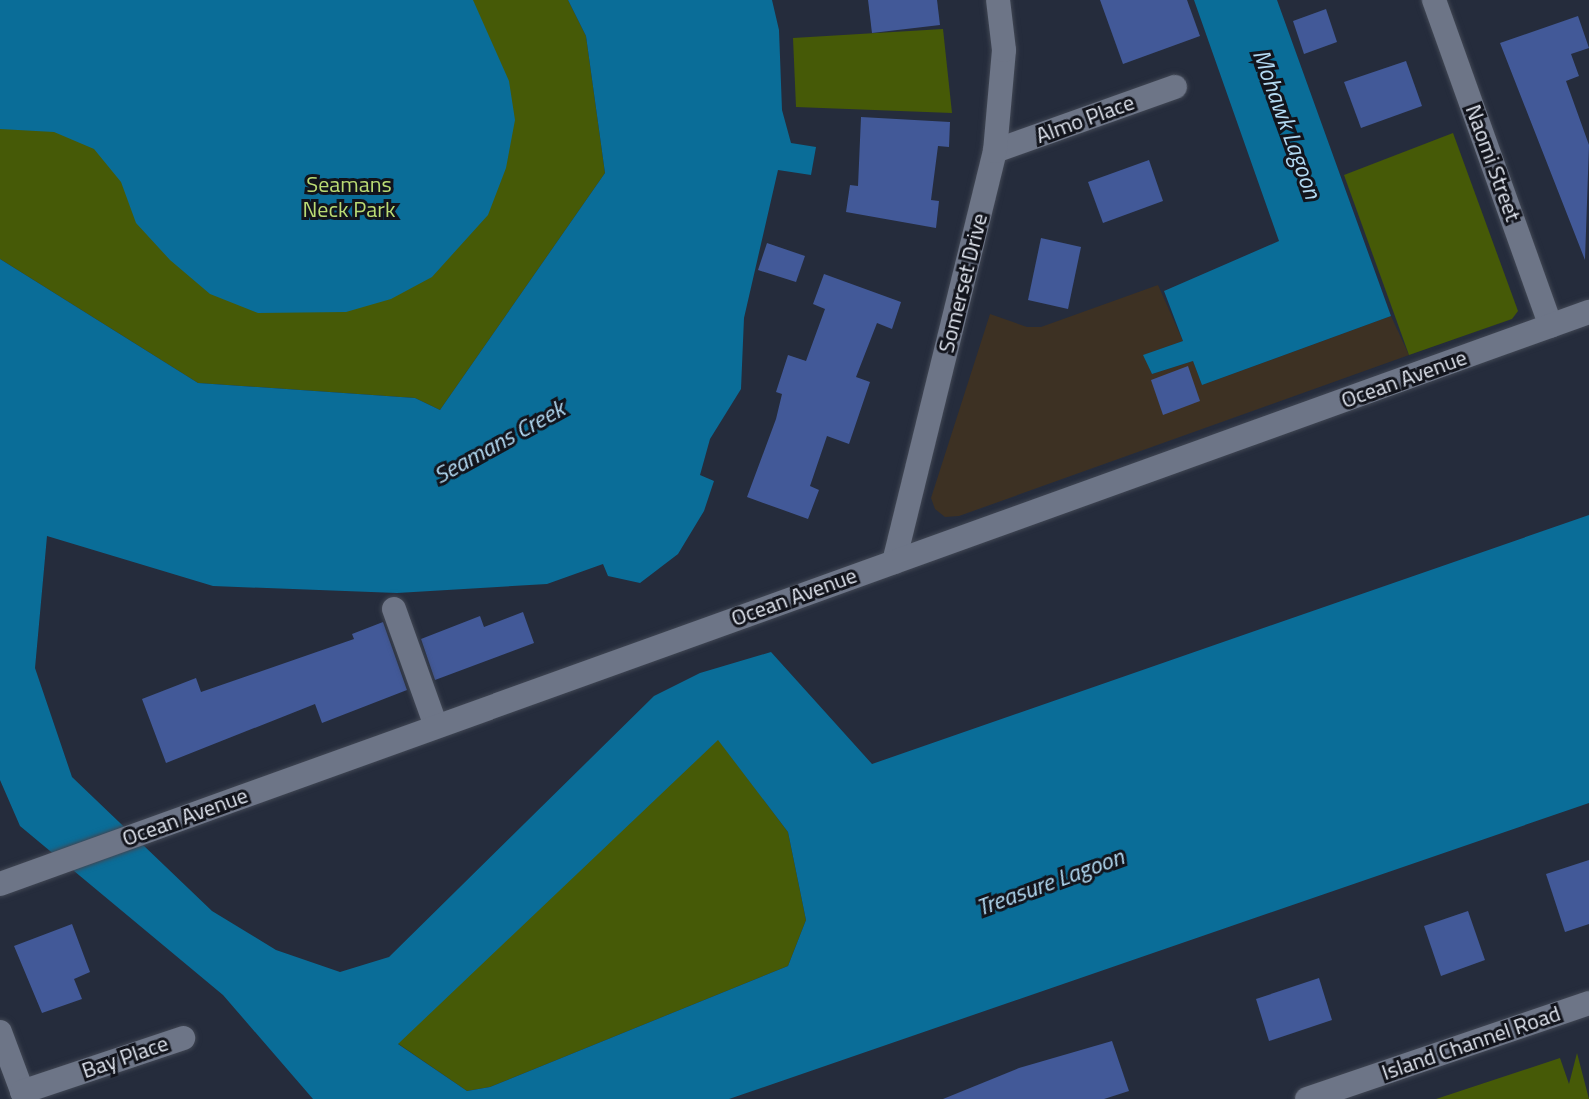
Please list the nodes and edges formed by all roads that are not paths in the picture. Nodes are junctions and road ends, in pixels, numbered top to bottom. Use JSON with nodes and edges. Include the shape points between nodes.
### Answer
{"nodes":[{"id":1,"x":998,"y":0,"type":"edge"},
{"id":2,"x":1434,"y":0,"type":"edge"},
{"id":3,"x":1175,"y":87,"type":"dead end"},
{"id":4,"x":995,"y":151,"type":"junction"},
{"id":5,"x":1589,"y":312,"type":"edge"},
{"id":6,"x":1551,"y":326,"type":"junction"},
{"id":7,"x":894,"y":562,"type":"junction"},
{"id":8,"x":394,"y":609,"type":"dead end"},
{"id":9,"x":436,"y":726,"type":"junction"},
{"id":10,"x":0,"y":884,"type":"edge"},
{"id":11,"x":1589,"y":1003,"type":"edge"},
{"id":12,"x":0,"y":1032,"type":"edge"},
{"id":13,"x":183,"y":1038,"type":"dead end"},
{"id":14,"x":23,"y":1096,"type":"edge"},
{"id":15,"x":1307,"y":1099,"type":"edge"}],
"edges":[{"from":1,"to":4,"type":"street","name":"Somerset Drive","via":[[1004,50]]},
{"from":2,"to":6,"type":"street","name":"Naomi Street"},
{"from":3,"to":4,"type":"street","name":"Almo Place"},
{"from":4,"to":7,"type":"street","name":"Somerset Drive"},
{"from":5,"to":6,"type":"street","name":"Ocean Avenue"},
{"from":6,"to":7,"type":"street","name":"Ocean Avenue"},
{"from":7,"to":9,"type":"street","name":"Ocean Avenue"},
{"from":8,"to":9,"type":"street"},
{"from":9,"to":10,"type":"street","name":"Ocean Avenue"},
{"from":11,"to":15,"type":"street","name":"Island Channel Road"},
{"from":12,"to":14,"type":"street"},
{"from":13,"to":14,"type":"street","name":"Bay Place"}]}
